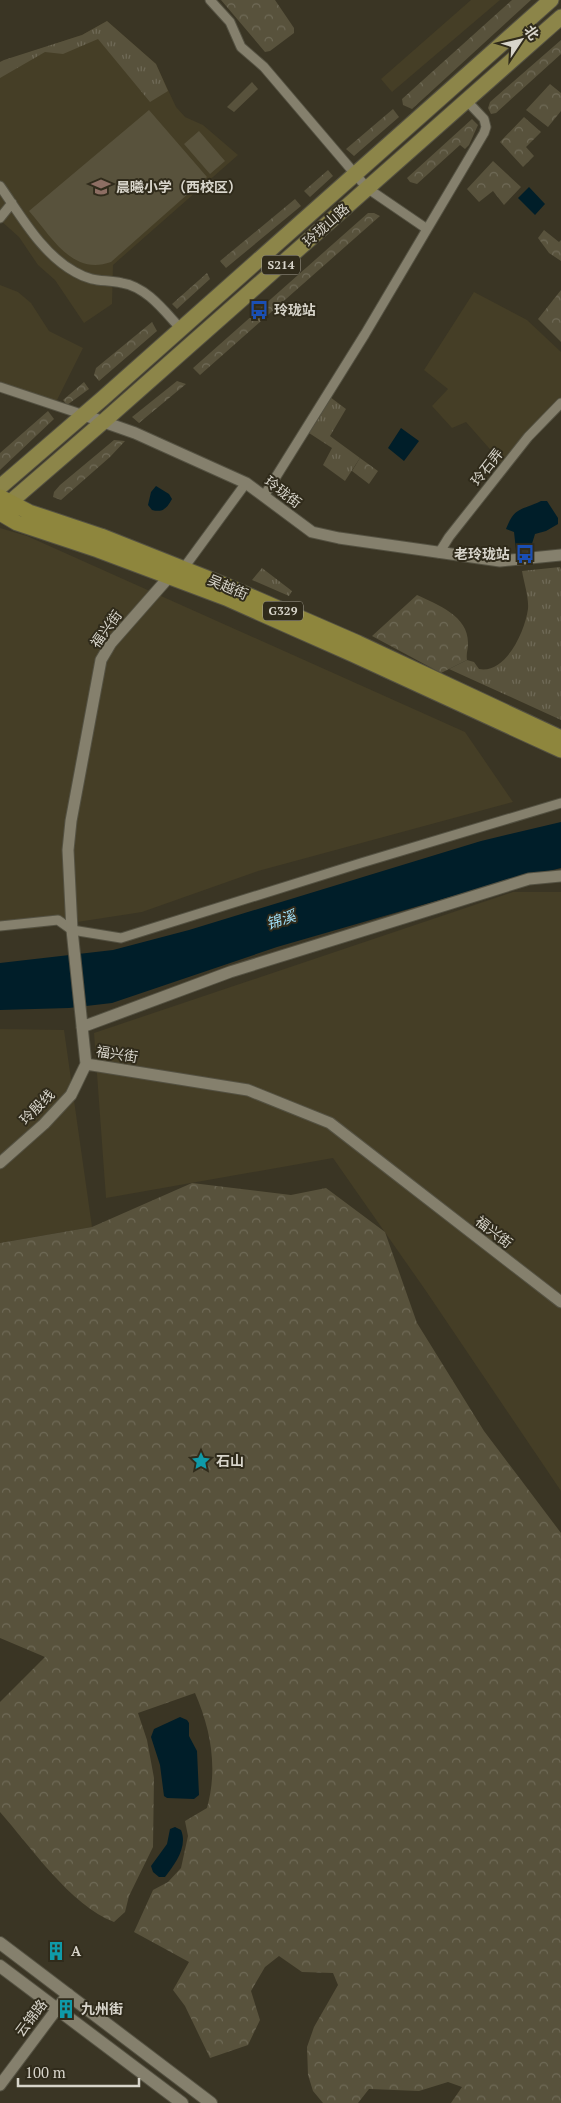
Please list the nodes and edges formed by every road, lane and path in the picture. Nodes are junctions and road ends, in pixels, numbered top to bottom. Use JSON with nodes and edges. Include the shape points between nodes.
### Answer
{"nodes":[{"id":1,"x":210,"y":0,"type":"edge"},
{"id":2,"x":551,"y":0,"type":"edge"},
{"id":3,"x":561,"y":16,"type":"edge"},
{"id":4,"x":466,"y":100,"type":"junction"},
{"id":5,"x":355,"y":174,"type":"junction"},
{"id":6,"x":0,"y":186,"type":"edge"},
{"id":7,"x":367,"y":188,"type":"junction"},
{"id":8,"x":12,"y":203,"type":"junction"},
{"id":9,"x":0,"y":218,"type":"edge"},
{"id":10,"x":427,"y":229,"type":"junction"},
{"id":11,"x":181,"y":329,"type":"junction"},
{"id":12,"x":0,"y":387,"type":"edge"},
{"id":13,"x":561,"y":403,"type":"edge"},
{"id":14,"x":84,"y":415,"type":"junction"},
{"id":15,"x":104,"y":421,"type":"junction"},
{"id":16,"x":246,"y":483,"type":"junction"},
{"id":17,"x":0,"y":487,"type":"edge"},
{"id":18,"x":264,"y":496,"type":"junction"},
{"id":19,"x":3,"y":506,"type":"edge"},
{"id":20,"x":440,"y":554,"type":"junction"},
{"id":21,"x":561,"y":555,"type":"edge"},
{"id":22,"x":183,"y":569,"type":"junction"},
{"id":23,"x":169,"y":577,"type":"junction"},
{"id":24,"x":561,"y":738,"type":"edge"},
{"id":25,"x":561,"y":750,"type":"edge"},
{"id":26,"x":561,"y":804,"type":"edge"},
{"id":27,"x":561,"y":876,"type":"edge"},
{"id":28,"x":0,"y":926,"type":"edge"},
{"id":29,"x":72,"y":930,"type":"junction"},
{"id":30,"x":82,"y":1027,"type":"junction"},
{"id":31,"x":86,"y":1064,"type":"junction"},
{"id":32,"x":0,"y":1163,"type":"edge"},
{"id":33,"x":561,"y":1302,"type":"edge"},
{"id":34,"x":0,"y":1943,"type":"edge"},
{"id":35,"x":0,"y":1966,"type":"edge"},
{"id":36,"x":68,"y":1994,"type":"junction"},
{"id":37,"x":57,"y":2009,"type":"junction"},
{"id":38,"x":0,"y":2085,"type":"edge"},
{"id":39,"x":182,"y":2103,"type":"edge"},
{"id":40,"x":211,"y":2103,"type":"edge"}],
"edges":[{"from":1,"to":5,"type":"street","via":[[230,22],[241,47],[264,67]]},
{"from":2,"to":5,"type":"main road","name":"玲珑山路","number":"S214"},
{"from":3,"to":4,"type":"main road","name":"玲珑山路","number":"S214"},
{"from":4,"to":7,"type":"main road","name":"玲珑山路","number":"S214"},
{"from":4,"to":10,"type":"street","via":[[484,119],[486,127]]},
{"from":5,"to":7,"type":"street"},
{"from":5,"to":11,"type":"main road","name":"玲珑山路","number":"S214"},
{"from":6,"to":8,"type":"street"},
{"from":7,"to":10,"type":"street"},
{"from":7,"to":15,"type":"main road","name":"玲珑山路","number":"S214"},
{"from":8,"to":9,"type":"street"},
{"from":8,"to":11,"type":"street","via":[[47,250],[60,262],[94,281],[139,288]]},
{"from":10,"to":18,"type":"street"},
{"from":11,"to":14,"type":"main road","name":"玲珑山路","number":"S214"},
{"from":12,"to":14,"type":"street","name":"玲珑街"},
{"from":13,"to":20,"type":"street","name":"玲石弄","via":[[528,437],[449,537]]},
{"from":14,"to":15,"type":"street","name":"玲珑街"},
{"from":14,"to":17,"type":"main road","name":"玲珑山路","number":"S214"},
{"from":15,"to":16,"type":"street","name":"玲珑街"},
{"from":15,"to":19,"type":"main road","name":"玲珑山路","number":"S214"},
{"from":16,"to":18,"type":"street","name":"玲珑街"},
{"from":16,"to":22,"type":"street"},
{"from":18,"to":20,"type":"street","name":"玲珑街","via":[[312,532]]},
{"from":19,"to":22,"type":"highway","name":"吴越街","number":"G329","via":[[101,536]]},
{"from":19,"to":23,"type":"highway","name":"吴越街","number":"G329","via":[[16,523]]},
{"from":20,"to":21,"type":"street","name":"玲珑街","via":[[500,561]]},
{"from":22,"to":24,"type":"highway","name":"吴越街","number":"G329","via":[[349,640]]},
{"from":23,"to":25,"type":"highway","name":"吴越街","number":"G329","via":[[226,598],[344,650]]},
{"from":23,"to":29,"type":"street","name":"福兴街","via":[[110,643],[102,660],[71,821],[68,850]]},
{"from":26,"to":29,"type":"street","via":[[121,938]]},
{"from":27,"to":30,"type":"street","via":[[529,879],[239,969]]},
{"from":28,"to":29,"type":"street","via":[[58,920]]},
{"from":29,"to":30,"type":"street","name":"福兴街"},
{"from":30,"to":31,"type":"street","name":"福兴街"},
{"from":31,"to":32,"type":"street","name":"玲殷线","via":[[70,1095],[44,1124]]},
{"from":31,"to":33,"type":"street","name":"福兴街","via":[[248,1090],[330,1123]]},
{"from":34,"to":36,"type":"main road"},
{"from":35,"to":37,"type":"main road"},
{"from":36,"to":37,"type":"street","name":"云锦路"},
{"from":36,"to":40,"type":"main road"},
{"from":37,"to":38,"type":"street","name":"云锦路"},
{"from":37,"to":39,"type":"main road"}]}
